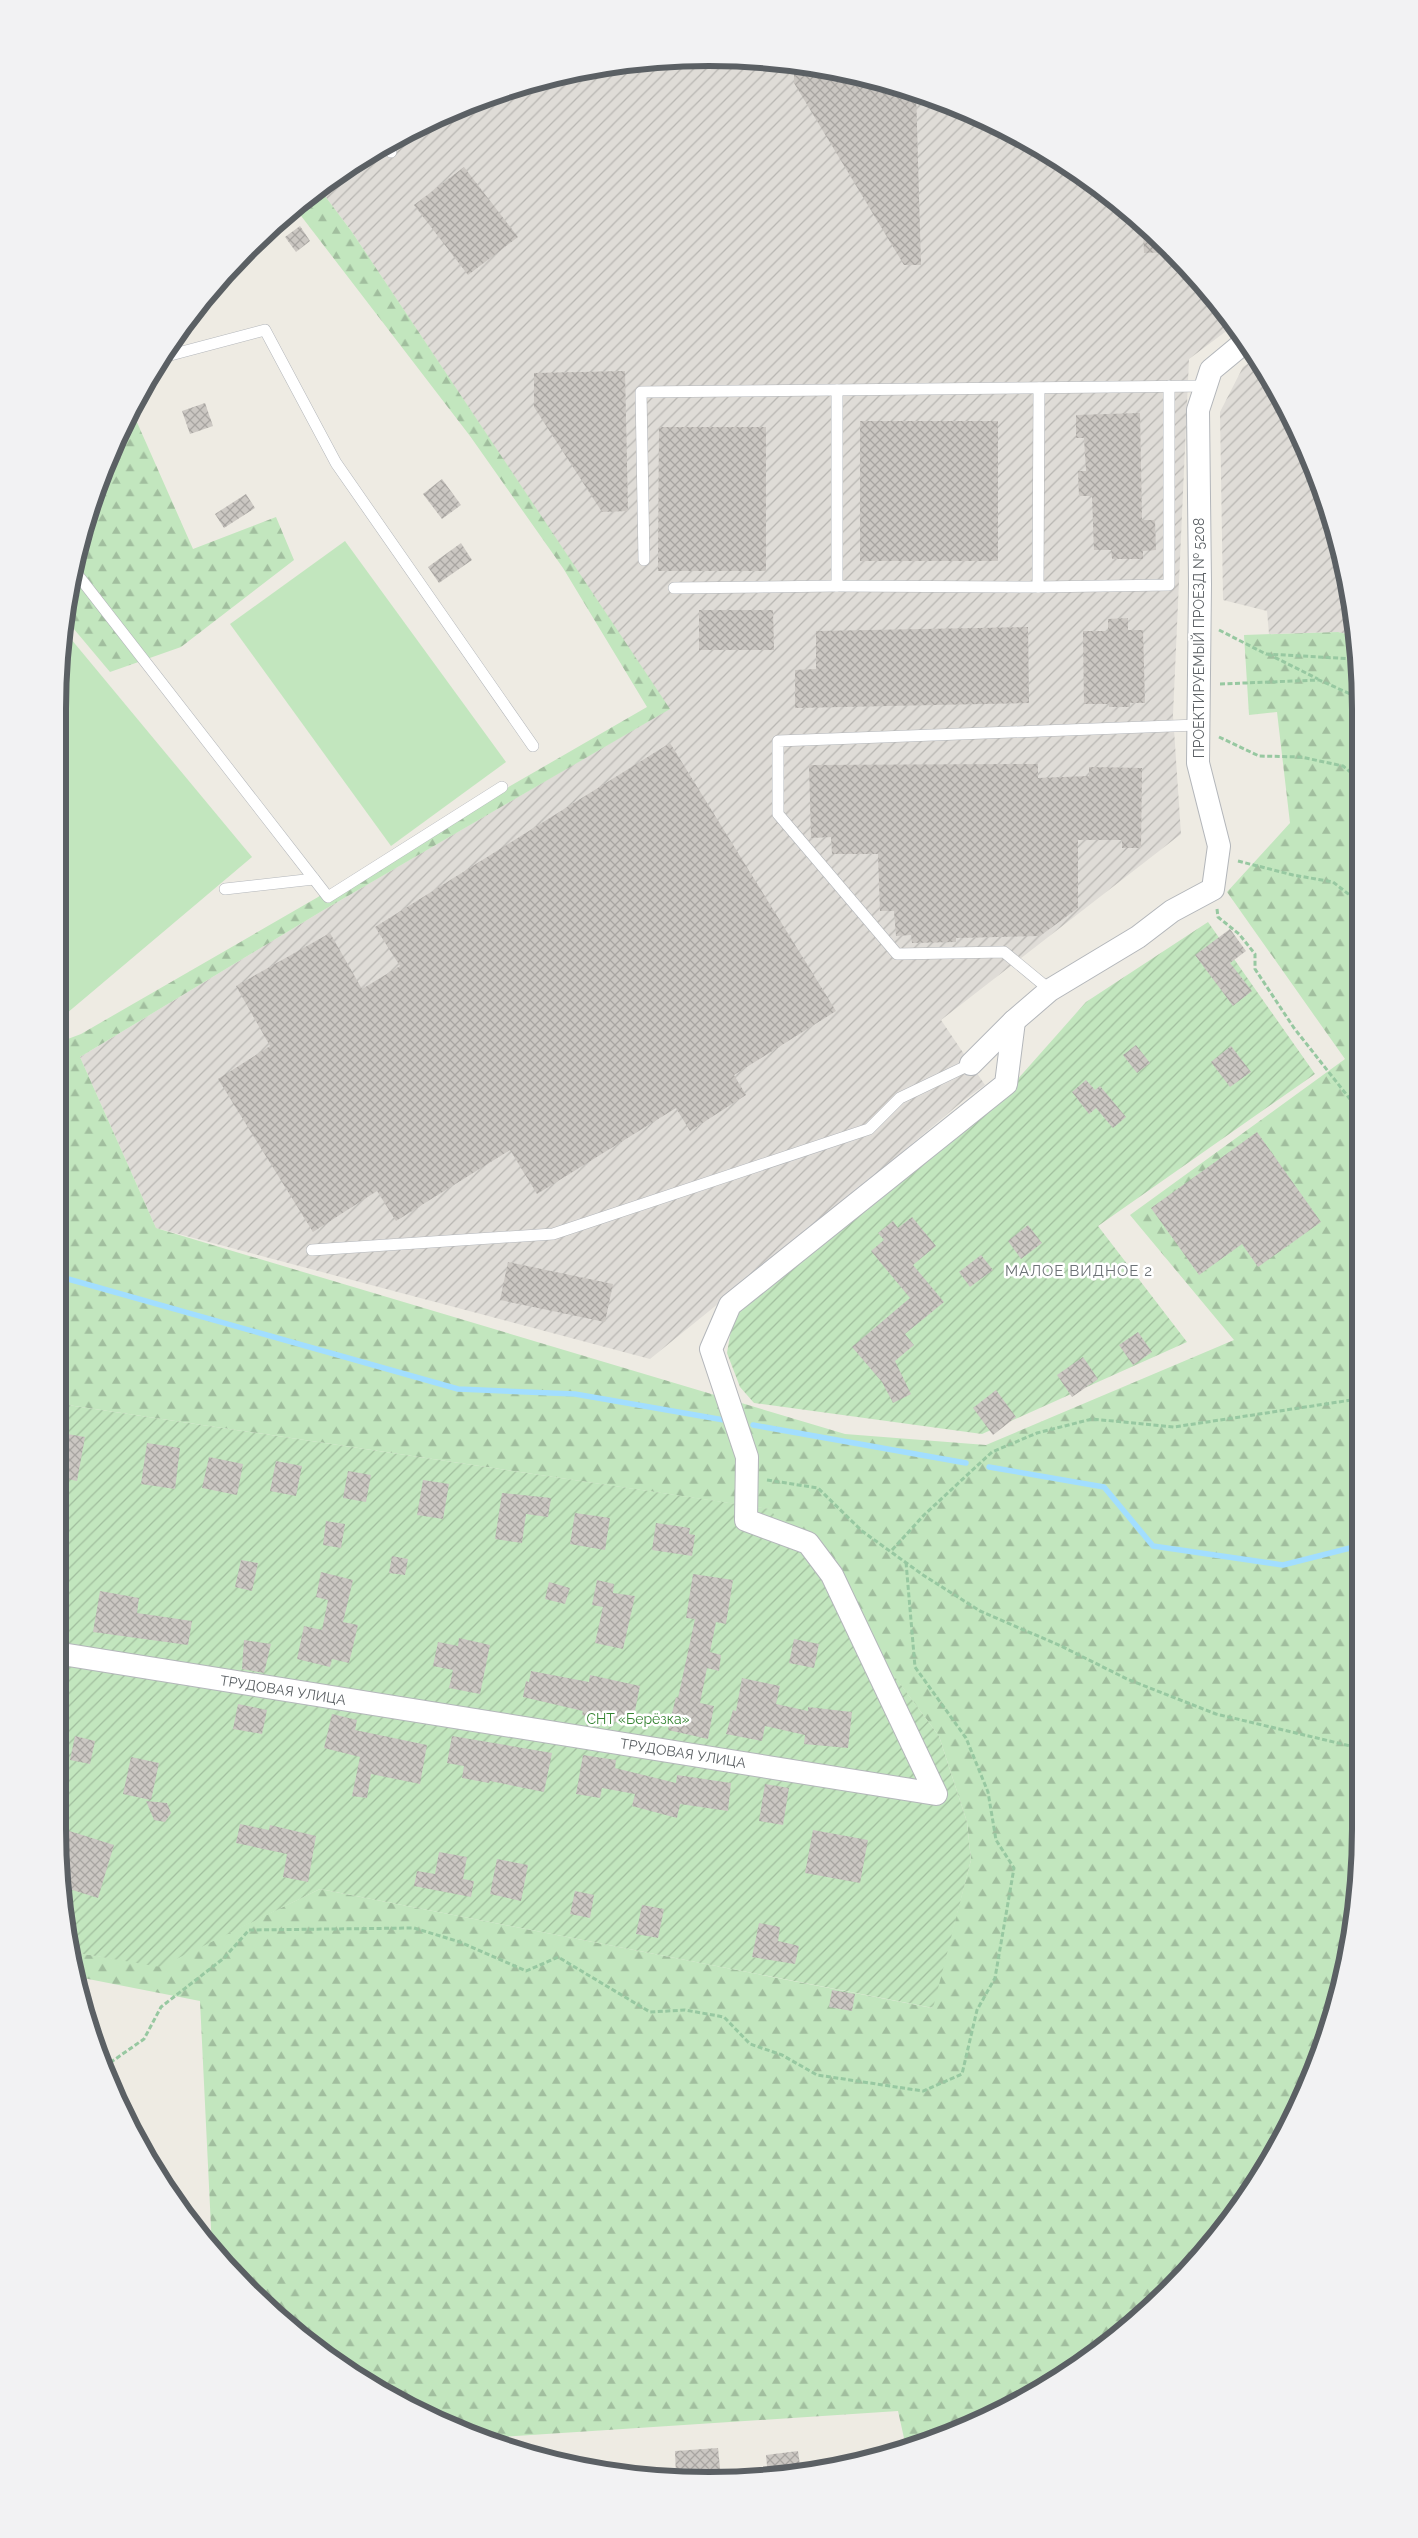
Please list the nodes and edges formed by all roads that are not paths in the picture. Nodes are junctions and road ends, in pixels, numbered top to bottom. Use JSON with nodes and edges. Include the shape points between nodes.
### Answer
{"nodes":[{"id":1,"x":1240,"y":347,"type":"edge"},
{"id":2,"x":173,"y":354,"type":"edge"},
{"id":3,"x":1168,"y":386,"type":"junction"},
{"id":4,"x":1206,"y":386,"type":"junction"},
{"id":5,"x":1039,"y":388,"type":"junction"},
{"id":6,"x":837,"y":390,"type":"junction"},
{"id":7,"x":644,"y":560,"type":"dead end"},
{"id":8,"x":80,"y":578,"type":"edge"},
{"id":9,"x":837,"y":586,"type":"junction"},
{"id":10,"x":1038,"y":587,"type":"junction"},
{"id":11,"x":674,"y":588,"type":"dead end"},
{"id":12,"x":1197,"y":725,"type":"junction"},
{"id":13,"x":533,"y":746,"type":"dead end"},
{"id":14,"x":502,"y":787,"type":"dead end"},
{"id":15,"x":314,"y":879,"type":"junction"},
{"id":16,"x":225,"y":889,"type":"dead end"},
{"id":17,"x":1050,"y":990,"type":"junction"},
{"id":18,"x":1014,"y":1021,"type":"junction"},
{"id":19,"x":971,"y":1064,"type":"joint"},
{"id":20,"x":312,"y":1250,"type":"dead end"},
{"id":21,"x":66,"y":1655,"type":"edge"}],
"edges":[{"from":1,"to":4,"type":"street","name":"ПРОЕКТИРУЕМЫЙ ПРОЕЗД № 5208","via":[[1211,370]]},
{"from":2,"to":13,"type":"lane","via":[[265,330],[336,463]]},
{"from":3,"to":4,"type":"lane"},
{"from":3,"to":5,"type":"lane"},
{"from":3,"to":10,"type":"lane","via":[[1169,585]]},
{"from":4,"to":12,"type":"street","name":"ПРОЕКТИРУЕМЫЙ ПРОЕЗД № 5208","via":[[1198,410],[1200,620]]},
{"from":5,"to":6,"type":"lane"},
{"from":5,"to":10,"type":"lane"},
{"from":6,"to":7,"type":"lane","via":[[641,392]]},
{"from":6,"to":9,"type":"lane"},
{"from":8,"to":15,"type":"lane"},
{"from":9,"to":10,"type":"lane"},
{"from":9,"to":11,"type":"lane"},
{"from":12,"to":17,"type":"street","name":"ПРОЕКТИРУЕМЫЙ ПРОЕЗД № 5208","via":[[1198,762],[1219,846],[1213,889],[1172,911],[1138,937]]},
{"from":12,"to":17,"type":"lane","via":[[778,741],[778,814],[896,954],[1004,952]]},
{"from":14,"to":15,"type":"lane","via":[[328,897]]},
{"from":15,"to":16,"type":"lane"},
{"from":17,"to":18,"type":"street"},
{"from":18,"to":19,"type":"street"},
{"from":18,"to":21,"type":"street","name":"ТРУДОВАЯ УЛИЦА","via":[[1006,1084],[730,1305],[711,1348],[746,1457],[746,1520],[808,1544],[832,1575],[936,1794]]},
{"from":19,"to":20,"type":"lane","via":[[900,1098],[869,1129],[553,1234]]}]}
